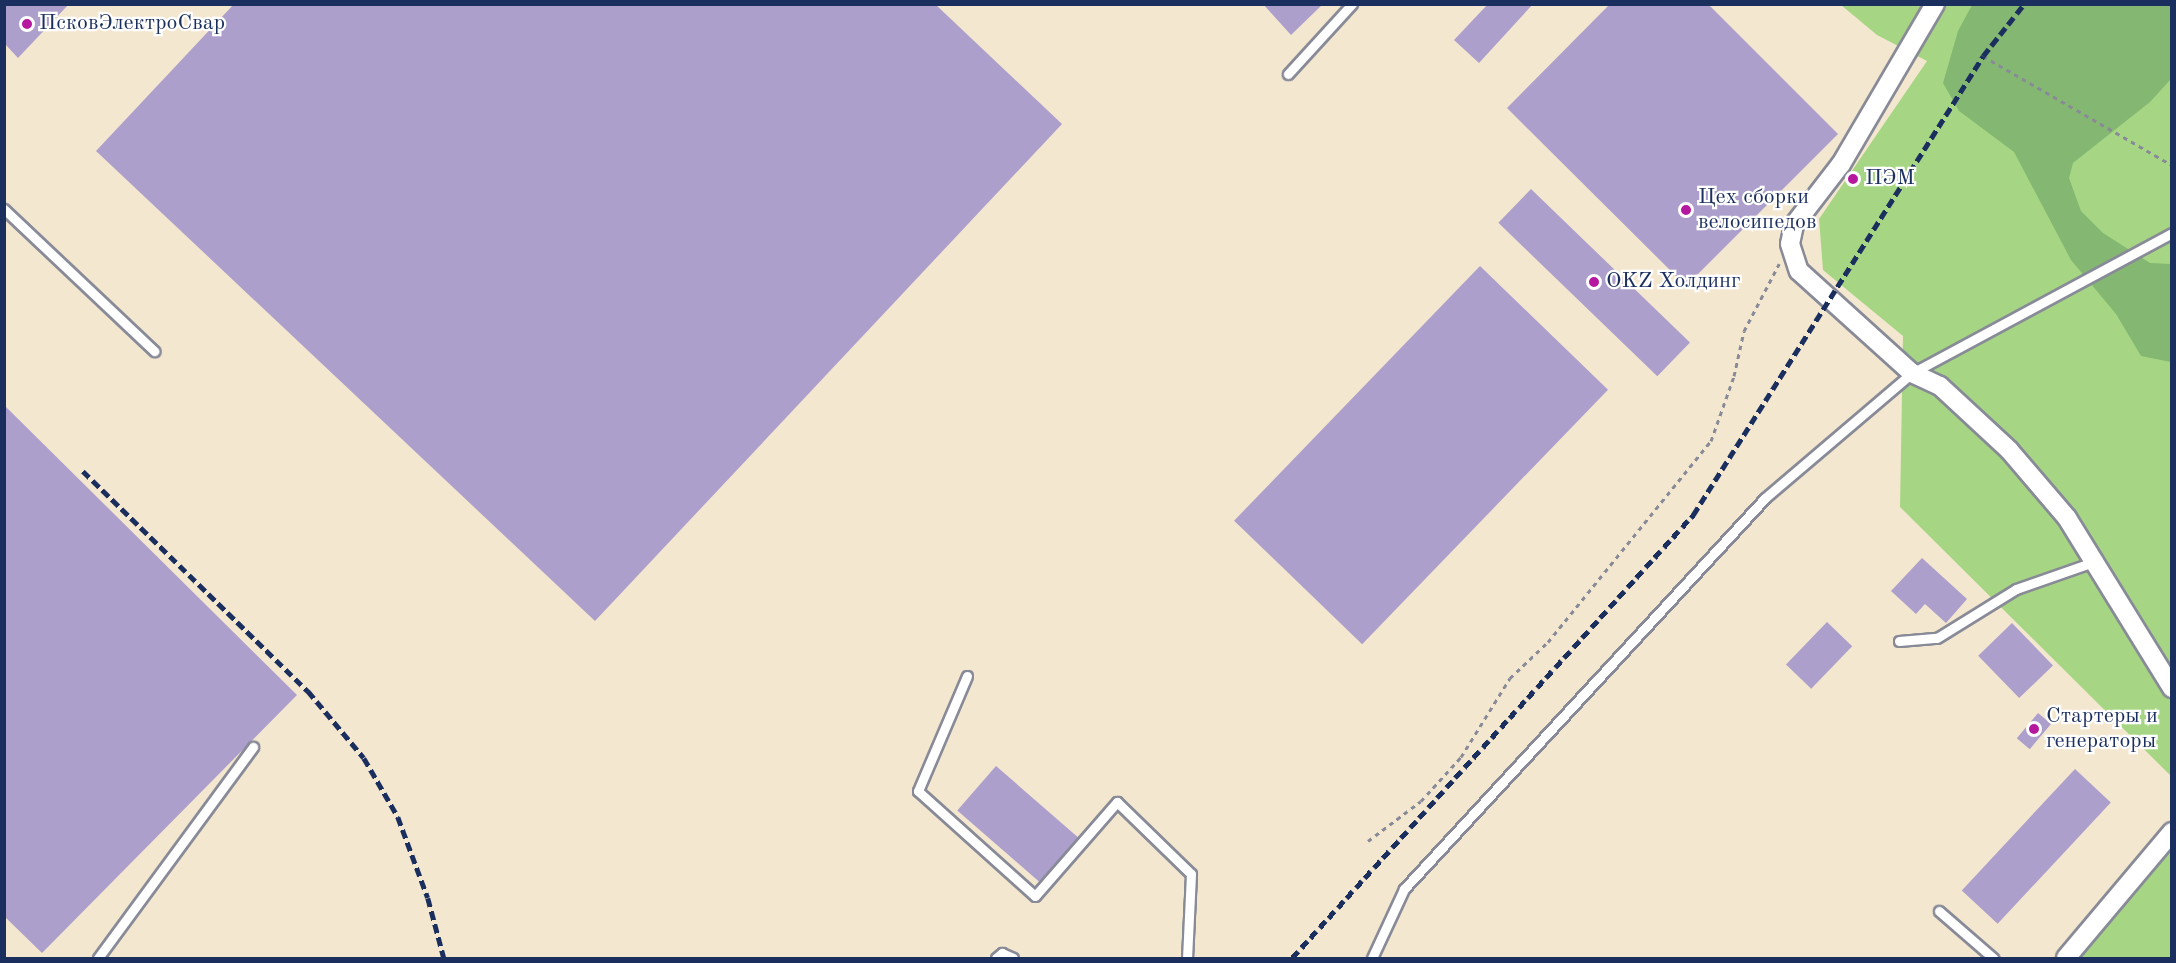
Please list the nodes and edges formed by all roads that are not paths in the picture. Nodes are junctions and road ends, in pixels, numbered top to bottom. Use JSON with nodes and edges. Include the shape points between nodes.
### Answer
{"nodes":[{"id":1,"x":1352,"y":4,"type":"edge"},
{"id":2,"x":1935,"y":4,"type":"edge"},
{"id":3,"x":1288,"y":75,"type":"dead end"},
{"id":4,"x":4,"y":209,"type":"edge"},
{"id":5,"x":2172,"y":233,"type":"edge"},
{"id":6,"x":154,"y":351,"type":"dead end"},
{"id":7,"x":1912,"y":373,"type":"junction"},
{"id":8,"x":2092,"y":562,"type":"junction"},
{"id":9,"x":1899,"y":641,"type":"dead end"},
{"id":10,"x":967,"y":676,"type":"dead end"},
{"id":11,"x":2172,"y":688,"type":"edge"},
{"id":12,"x":253,"y":747,"type":"dead end"},
{"id":13,"x":2172,"y":832,"type":"edge"},
{"id":14,"x":1938,"y":911,"type":"dead end"},
{"id":15,"x":98,"y":958,"type":"edge"},
{"id":16,"x":996,"y":958,"type":"edge"},
{"id":17,"x":1013,"y":958,"type":"edge"},
{"id":18,"x":1187,"y":958,"type":"edge"},
{"id":19,"x":1372,"y":958,"type":"edge"},
{"id":20,"x":1993,"y":958,"type":"edge"},
{"id":21,"x":2066,"y":958,"type":"edge"}],
"edges":[{"from":1,"to":3,"type":"lane"},
{"from":2,"to":7,"type":"street","via":[[1840,164],[1794,225],[1790,244],[1799,271]]},
{"from":4,"to":6,"type":"lane"},
{"from":5,"to":7,"type":"lane"},
{"from":7,"to":8,"type":"street","via":[[1940,386],[2009,450],[2067,518]]},
{"from":7,"to":19,"type":"lane","via":[[1766,498],[1460,828],[1404,889]]},
{"from":8,"to":9,"type":"lane","via":[[2016,589],[1937,638]]},
{"from":8,"to":11,"type":"street"},
{"from":10,"to":18,"type":"lane","via":[[918,791],[1035,896],[1117,802],[1191,874]]},
{"from":12,"to":15,"type":"lane"},
{"from":13,"to":21,"type":"street"},
{"from":14,"to":20,"type":"lane"},
{"from":16,"to":17,"type":"lane","via":[[1002,953]]}]}
